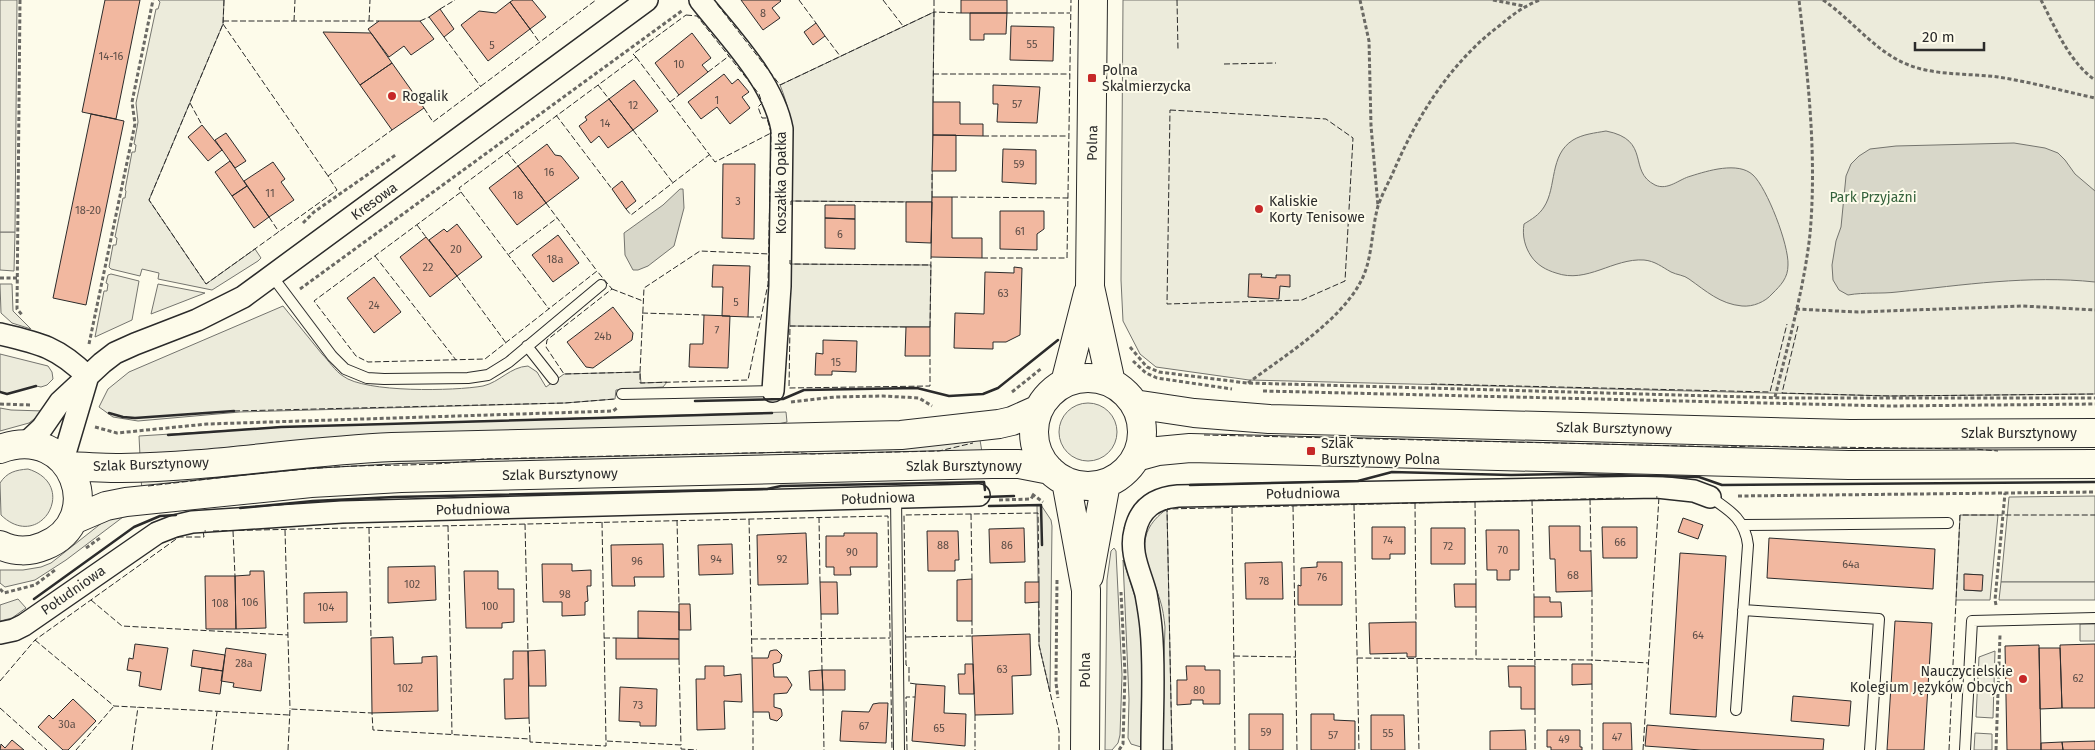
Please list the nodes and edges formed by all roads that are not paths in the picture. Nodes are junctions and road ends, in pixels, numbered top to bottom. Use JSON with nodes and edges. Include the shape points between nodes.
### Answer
{"nodes":[{"id":1,"x":647,"y":0,"type":"edge"},
{"id":2,"x":700,"y":0,"type":"edge"},
{"id":3,"x":1093,"y":0,"type":"edge"},
{"id":4,"x":272,"y":276,"type":"junction"},
{"id":5,"x":602,"y":285,"type":"dead end"},
{"id":6,"x":1090,"y":287,"type":"junction"},
{"id":7,"x":0,"y":334,"type":"edge"},
{"id":8,"x":527,"y":346,"type":"junction"},
{"id":9,"x":1055,"y":374,"type":"junction"},
{"id":10,"x":88,"y":377,"type":"junction"},
{"id":11,"x":553,"y":379,"type":"dead end"},
{"id":12,"x":1111,"y":383,"type":"junction"},
{"id":13,"x":781,"y":397,"type":"joint"},
{"id":14,"x":622,"y":399,"type":"road end"},
{"id":15,"x":1134,"y":404,"type":"junction"},
{"id":16,"x":1039,"y":409,"type":"junction"},
{"id":17,"x":2095,"y":433,"type":"edge"},
{"id":18,"x":13,"y":447,"type":"edge"},
{"id":19,"x":1136,"y":457,"type":"junction"},
{"id":20,"x":65,"y":463,"type":"junction"},
{"id":21,"x":2095,"y":464,"type":"edge"},
{"id":22,"x":1058,"y":476,"type":"junction"},
{"id":23,"x":1106,"y":483,"type":"junction"},
{"id":24,"x":979,"y":495,"type":"road end"},
{"id":25,"x":1710,"y":497,"type":"joint"},
{"id":26,"x":896,"y":498,"type":"junction"},
{"id":27,"x":73,"y":520,"type":"junction"},
{"id":28,"x":1948,"y":523,"type":"dead end"},
{"id":29,"x":1743,"y":525,"type":"junction"},
{"id":30,"x":2,"y":548,"type":"edge"},
{"id":31,"x":1086,"y":590,"type":"junction"},
{"id":32,"x":1743,"y":610,"type":"junction"},
{"id":33,"x":2095,"y":618,"type":"edge"},
{"id":34,"x":0,"y":633,"type":"edge"},
{"id":35,"x":1736,"y":710,"type":"dead end"},
{"id":36,"x":899,"y":750,"type":"edge"},
{"id":37,"x":1084,"y":750,"type":"edge"},
{"id":38,"x":1152,"y":750,"type":"edge"},
{"id":39,"x":1870,"y":750,"type":"edge"},
{"id":40,"x":1965,"y":750,"type":"edge"}],
"edges":[{"from":1,"to":4,"type":"street","name":"Kresowa"},
{"from":2,"to":13,"type":"street","name":"Koszałka Opałka","via":[[766,85],[779,113],[782,129]]},
{"from":3,"to":6,"type":"main road","name":"Polna"},
{"from":4,"to":8,"type":"lane","via":[[332,356],[345,368],[367,378],[428,379],[488,375]]},
{"from":4,"to":10,"type":"street","name":"Kresowa","via":[[221,309],[115,354]]},
{"from":5,"to":8,"type":"lane"},
{"from":6,"to":9,"type":"main road","name":"Polna"},
{"from":6,"to":12,"type":"main road","name":"Polna"},
{"from":7,"to":10,"type":"street","via":[[50,348]]},
{"from":8,"to":11,"type":"lane"},
{"from":9,"to":12,"type":"main road"},
{"from":9,"to":16,"type":"main road"},
{"from":10,"to":18,"type":"street","name":"Kresowa","via":[[60,402],[42,428]]},
{"from":10,"to":20,"type":"street"},
{"from":12,"to":15,"type":"main road"},
{"from":13,"to":14,"type":"lane"},
{"from":15,"to":17,"type":"main road","name":"Szlak Bursztynowy","via":[[1269,419],[1877,434]]},
{"from":15,"to":19,"type":"main road","via":[[1142,430]]},
{"from":16,"to":20,"type":"main road","name":"Szlak Bursztynowy","via":[[998,424],[902,435],[392,447],[121,468]]},
{"from":16,"to":22,"type":"main road","via":[[1034,425],[1035,441],[1040,457]]},
{"from":18,"to":20,"type":"main road","via":[[38,446]]},
{"from":19,"to":21,"type":"main road","via":[[1190,448],[1849,465]]},
{"from":19,"to":23,"type":"main road","via":[[1123,472]]},
{"from":20,"to":27,"type":"main road","via":[[75,479],[78,493]]},
{"from":22,"to":23,"type":"main road","via":[[1080,485]]},
{"from":22,"to":27,"type":"main road","name":"Szlak Bursztynowy","via":[[1020,464],[992,464],[401,478],[311,483],[126,502],[106,506]]},
{"from":22,"to":31,"type":"main road","name":"Polna"},
{"from":23,"to":31,"type":"main road","name":"Polna"},
{"from":24,"to":26,"type":"street","name":"Południowa"},
{"from":25,"to":29,"type":"lane","via":[[1736,515]]},
{"from":25,"to":38,"type":"street","name":"Południowa","via":[[1678,488],[1601,487],[1165,497],[1144,510],[1134,533],[1134,548],[1151,629]]},
{"from":26,"to":34,"type":"street","name":"Południowa","via":[[342,512],[192,522],[157,533],[24,625]]},
{"from":26,"to":36,"type":"lane"},
{"from":27,"to":30,"type":"main road","via":[[51,544],[21,551]]},
{"from":28,"to":29,"type":"lane"},
{"from":29,"to":32,"type":"lane","via":[[1748,545]]},
{"from":31,"to":37,"type":"main road","name":"Polna"},
{"from":32,"to":35,"type":"lane"},
{"from":32,"to":39,"type":"lane","via":[[1879,619]]},
{"from":33,"to":40,"type":"lane","via":[[1972,621]]}]}
